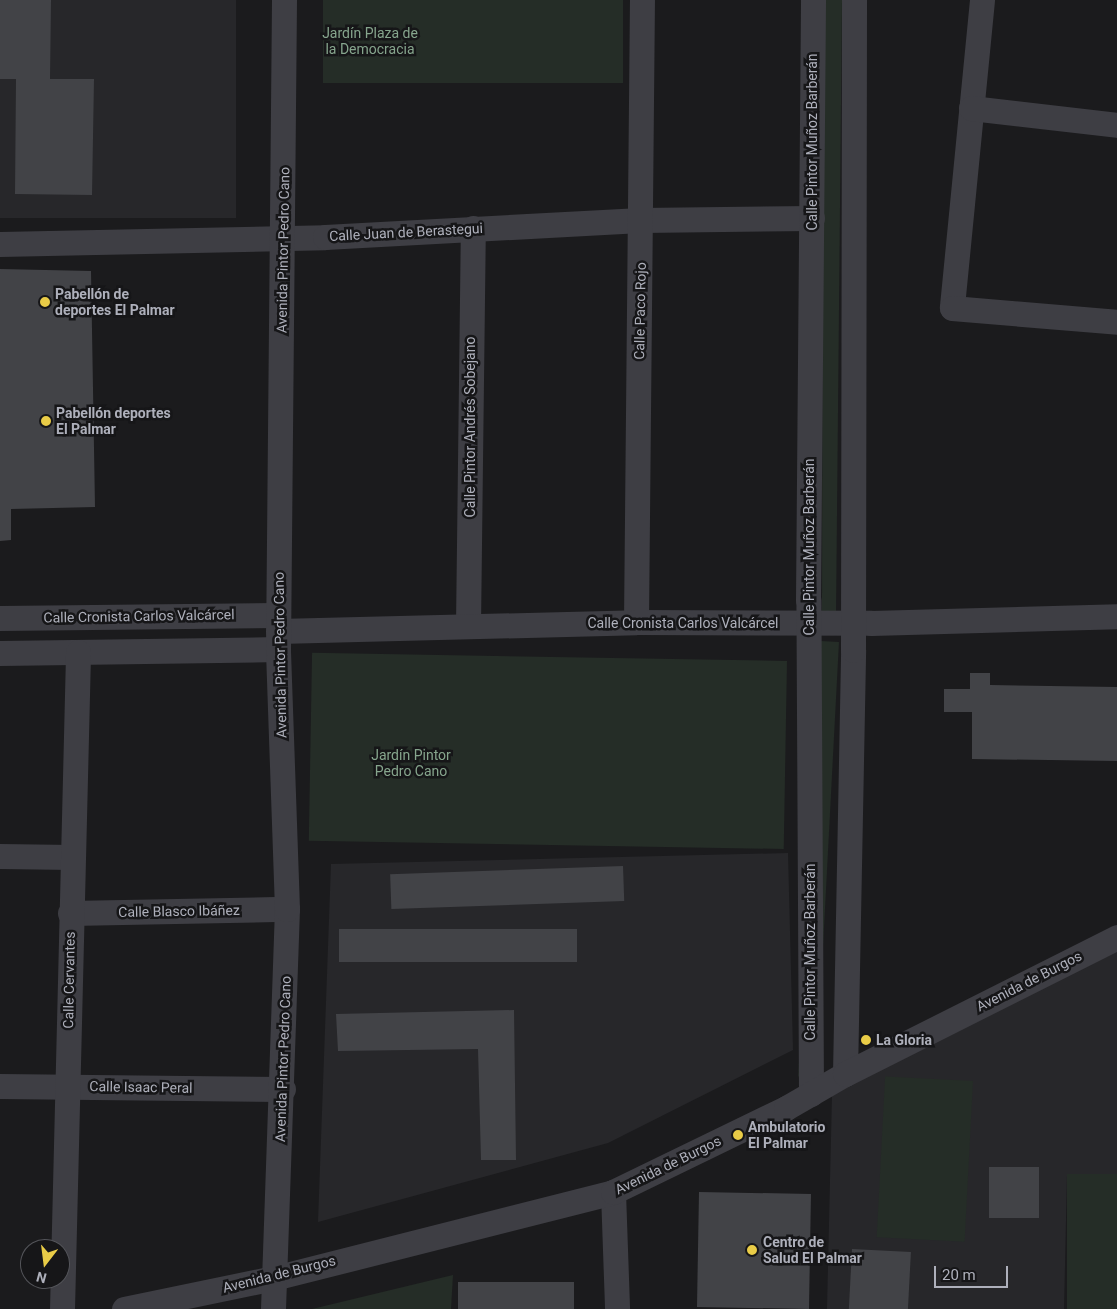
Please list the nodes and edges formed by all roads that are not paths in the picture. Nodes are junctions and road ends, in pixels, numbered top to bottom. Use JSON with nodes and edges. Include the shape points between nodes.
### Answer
{"nodes":[{"id":1,"x":284,"y":0,"type":"edge"},
{"id":2,"x":642,"y":0,"type":"edge"},
{"id":3,"x":813,"y":0,"type":"edge"},
{"id":4,"x":854,"y":0,"type":"edge"},
{"id":5,"x":982,"y":0,"type":"edge"},
{"id":6,"x":971,"y":108,"type":"junction"},
{"id":7,"x":1117,"y":125,"type":"edge"},
{"id":8,"x":812,"y":218,"type":"junction"},
{"id":9,"x":641,"y":220,"type":"junction"},
{"id":10,"x":473,"y":228,"type":"junction"},
{"id":11,"x":284,"y":238,"type":"junction"},
{"id":12,"x":0,"y":244,"type":"edge"},
{"id":13,"x":1117,"y":322,"type":"edge"},
{"id":14,"x":1117,"y":616,"type":"edge"},
{"id":15,"x":0,"y":618,"type":"edge"},
{"id":16,"x":636,"y":622,"type":"junction"},
{"id":17,"x":851,"y":623,"type":"junction"},
{"id":18,"x":809,"y":624,"type":"junction"},
{"id":19,"x":468,"y":626,"type":"junction"},
{"id":20,"x":278,"y":632,"type":"junction"},
{"id":21,"x":78,"y":652,"type":"junction"},
{"id":22,"x":0,"y":653,"type":"edge"},
{"id":23,"x":0,"y":856,"type":"edge"},
{"id":24,"x":72,"y":857,"type":"junction"},
{"id":25,"x":287,"y":910,"type":"junction"},
{"id":26,"x":70,"y":913,"type":"junction"},
{"id":27,"x":1117,"y":937,"type":"edge"},
{"id":28,"x":845,"y":1074,"type":"junction"},
{"id":29,"x":0,"y":1086,"type":"edge"},
{"id":30,"x":67,"y":1086,"type":"junction"},
{"id":31,"x":283,"y":1089,"type":"junction"},
{"id":32,"x":811,"y":1094,"type":"junction"},
{"id":33,"x":613,"y":1192,"type":"junction"},
{"id":34,"x":274,"y":1278,"type":"junction"},
{"id":35,"x":62,"y":1309,"type":"edge"},
{"id":36,"x":124,"y":1309,"type":"edge"},
{"id":37,"x":273,"y":1309,"type":"edge"},
{"id":38,"x":617,"y":1309,"type":"edge"}],
"edges":[{"from":1,"to":11,"type":"street","name":"Avenida Pintor Pedro Cano"},
{"from":2,"to":9,"type":"street","name":"Calle Paco Rojo"},
{"from":3,"to":8,"type":"street","name":"Calle Pintor Muñoz Barberán"},
{"from":4,"to":17,"type":"street"},
{"from":5,"to":6,"type":"street"},
{"from":6,"to":7,"type":"street"},
{"from":6,"to":13,"type":"street","via":[[952,308]]},
{"from":8,"to":9,"type":"street","name":"Calle Juan de Berastegui"},
{"from":8,"to":18,"type":"street","name":"Calle Pintor Muñoz Barberán"},
{"from":9,"to":10,"type":"street","name":"Calle Juan de Berastegui"},
{"from":9,"to":16,"type":"street","name":"Calle Paco Rojo"},
{"from":10,"to":11,"type":"street","name":"Calle Juan de Berastegui"},
{"from":10,"to":19,"type":"street","name":"Calle Pintor Andrés Sobejano"},
{"from":11,"to":12,"type":"street","name":"Calle Juan de Berastegui"},
{"from":11,"to":20,"type":"street","name":"Avenida Pintor Pedro Cano"},
{"from":14,"to":17,"type":"street","name":"Calle Cronista Carlos Valcárcel"},
{"from":15,"to":20,"type":"street","name":"Calle Cronista Carlos Valcárcel"},
{"from":16,"to":18,"type":"street","name":"Calle Cronista Carlos Valcárcel"},
{"from":16,"to":19,"type":"street","name":"Calle Cronista Carlos Valcárcel"},
{"from":17,"to":18,"type":"street","name":"Calle Cronista Carlos Valcárcel"},
{"from":17,"to":28,"type":"street"},
{"from":18,"to":32,"type":"street","name":"Calle Pintor Muñoz Barberán"},
{"from":19,"to":20,"type":"street","name":"Calle Cronista Carlos Valcárcel"},
{"from":20,"to":21,"type":"street","name":"Calle Cronista Carlos Valcárcel"},
{"from":20,"to":25,"type":"street","name":"Avenida Pintor Pedro Cano"},
{"from":21,"to":22,"type":"street","name":"Calle Cronista Carlos Valcárcel"},
{"from":21,"to":24,"type":"street","name":"Calle Cervantes"},
{"from":23,"to":24,"type":"street"},
{"from":24,"to":26,"type":"street","name":"Calle Cervantes"},
{"from":25,"to":26,"type":"street","name":"Calle Blasco Ibáñez"},
{"from":25,"to":31,"type":"street","name":"Avenida Pintor Pedro Cano"},
{"from":26,"to":30,"type":"street","name":"Calle Cervantes"},
{"from":27,"to":28,"type":"street","name":"Avenida de Burgos"},
{"from":28,"to":32,"type":"street","name":"Avenida de Burgos"},
{"from":29,"to":30,"type":"street","name":"Calle Isaac Peral"},
{"from":30,"to":31,"type":"street","name":"Calle Isaac Peral"},
{"from":30,"to":35,"type":"street","name":"Calle Cervantes"},
{"from":31,"to":34,"type":"street","name":"Avenida Pintor Pedro Cano"},
{"from":32,"to":33,"type":"street","name":"Avenida de Burgos"},
{"from":33,"to":34,"type":"street","name":"Avenida de Burgos"},
{"from":33,"to":38,"type":"street"},
{"from":34,"to":36,"type":"street","name":"Avenida de Burgos"},
{"from":34,"to":37,"type":"street","name":"Avenida Pintor Pedro Cano"}]}
